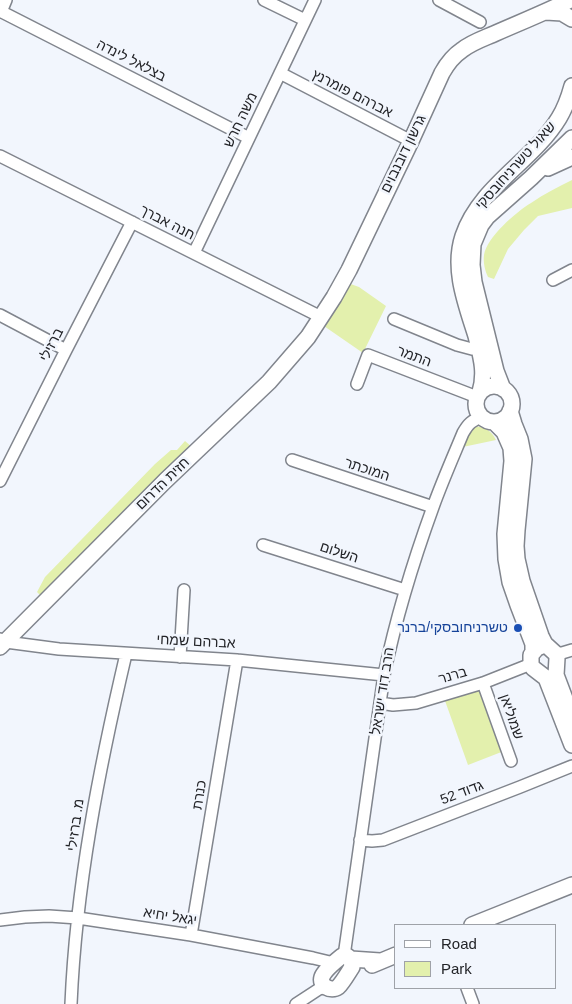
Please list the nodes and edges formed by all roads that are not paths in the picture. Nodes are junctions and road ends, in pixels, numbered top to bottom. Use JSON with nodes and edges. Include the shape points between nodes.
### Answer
{"nodes":[{"id":1,"x":6,"y":0,"type":"edge"},
{"id":2,"x":264,"y":0,"type":"edge"},
{"id":3,"x":315,"y":0,"type":"edge"},
{"id":4,"x":439,"y":0,"type":"edge"},
{"id":5,"x":570,"y":0,"type":"edge"},
{"id":6,"x":550,"y":3,"type":"edge"},
{"id":7,"x":0,"y":12,"type":"edge"},
{"id":8,"x":572,"y":19,"type":"edge"},
{"id":9,"x":305,"y":20,"type":"junction"},
{"id":10,"x":480,"y":22,"type":"dead end"},
{"id":11,"x":280,"y":73,"type":"junction"},
{"id":12,"x":572,"y":86,"type":"edge"},
{"id":13,"x":569,"y":116,"type":"edge"},
{"id":14,"x":249,"y":138,"type":"junction"},
{"id":15,"x":572,"y":138,"type":"edge"},
{"id":16,"x":411,"y":141,"type":"junction"},
{"id":17,"x":0,"y":156,"type":"edge"},
{"id":18,"x":572,"y":157,"type":"edge"},
{"id":19,"x":531,"y":178,"type":"junction"},
{"id":20,"x":132,"y":222,"type":"junction"},
{"id":21,"x":194,"y":253,"type":"junction"},
{"id":22,"x":572,"y":270,"type":"edge"},
{"id":23,"x":553,"y":280,"type":"dead end"},
{"id":24,"x":0,"y":316,"type":"edge"},
{"id":25,"x":321,"y":317,"type":"junction"},
{"id":26,"x":394,"y":319,"type":"dead end"},
{"id":27,"x":479,"y":349,"type":"junction"},
{"id":28,"x":66,"y":350,"type":"junction"},
{"id":29,"x":357,"y":384,"type":"dead end"},
{"id":30,"x":503,"y":389,"type":"junction"},
{"id":31,"x":479,"y":395,"type":"junction"},
{"id":32,"x":510,"y":410,"type":"junction"},
{"id":33,"x":488,"y":419,"type":"junction"},
{"id":34,"x":292,"y":460,"type":"dead end"},
{"id":35,"x":0,"y":482,"type":"edge"},
{"id":36,"x":433,"y":508,"type":"junction"},
{"id":37,"x":263,"y":545,"type":"dead end"},
{"id":38,"x":184,"y":590,"type":"dead end"},
{"id":39,"x":405,"y":590,"type":"junction"},
{"id":40,"x":2,"y":643,"type":"edge"},
{"id":41,"x":572,"y":650,"type":"edge"},
{"id":42,"x":126,"y":654,"type":"junction"},
{"id":43,"x":553,"y":656,"type":"junction"},
{"id":44,"x":180,"y":657,"type":"junction"},
{"id":45,"x":237,"y":660,"type":"junction"},
{"id":46,"x":535,"y":663,"type":"junction"},
{"id":47,"x":384,"y":675,"type":"junction"},
{"id":48,"x":489,"y":681,"type":"junction"},
{"id":49,"x":380,"y":703,"type":"junction"},
{"id":50,"x":572,"y":717,"type":"edge"},
{"id":51,"x":572,"y":745,"type":"edge"},
{"id":52,"x":511,"y":761,"type":"dead end"},
{"id":53,"x":572,"y":766,"type":"edge"},
{"id":54,"x":360,"y":840,"type":"junction"},
{"id":55,"x":572,"y":885,"type":"edge"},
{"id":56,"x":78,"y":918,"type":"junction"},
{"id":57,"x":0,"y":920,"type":"edge"},
{"id":58,"x":474,"y":924,"type":"edge"},
{"id":59,"x":191,"y":935,"type":"junction"},
{"id":60,"x":394,"y":956,"type":"edge"},
{"id":61,"x":343,"y":960,"type":"junction"},
{"id":62,"x":380,"y":961,"type":"junction"},
{"id":63,"x":336,"y":983,"type":"junction"},
{"id":64,"x":467,"y":989,"type":"edge"},
{"id":65,"x":334,"y":1003,"type":"dead end"},
{"id":66,"x":71,"y":1004,"type":"edge"},
{"id":67,"x":296,"y":1004,"type":"edge"},
{"id":68,"x":472,"y":1004,"type":"edge"}],
"edges":[{"from":1,"to":7,"type":"street"},
{"from":2,"to":9,"type":"street"},
{"from":3,"to":9,"type":"street","name":"משה חרש"},
{"from":4,"to":10,"type":"street"},
{"from":5,"to":6,"type":"street","name":"גרשון דובנבוים"},
{"from":6,"to":8,"type":"street"},
{"from":6,"to":16,"type":"street","name":"גרשון דובנבוים","via":[[518,23],[474,42],[451,60]]},
{"from":7,"to":14,"type":"street","name":"בצלאל לינדה"},
{"from":9,"to":11,"type":"street","name":"משה חרש"},
{"from":11,"to":14,"type":"street","name":"משה חרש"},
{"from":11,"to":16,"type":"street","name":"אברהם פומרנץ"},
{"from":12,"to":13,"type":"street","name":"שאול טשרניחובסקי"},
{"from":13,"to":27,"type":"street","name":"שאול טשרניחובסקי","via":[[554,125],[479,206],[463,236],[459,254],[460,275]]},
{"from":14,"to":21,"type":"street","name":"משה חרש"},
{"from":15,"to":19,"type":"street","name":"שאול טשרניחובסקי"},
{"from":16,"to":25,"type":"street","name":"גרשון דובנבוים","via":[[349,270]]},
{"from":17,"to":20,"type":"street","name":"חנה אברך"},
{"from":18,"to":19,"type":"street"},
{"from":19,"to":30,"type":"street","name":"שאול טשרניחובסקי","via":[[487,217],[474,244],[474,282]]},
{"from":20,"to":21,"type":"street","name":"חנה אברך"},
{"from":20,"to":28,"type":"street","name":"ברזילי"},
{"from":21,"to":25,"type":"street","name":"חנה אברך"},
{"from":22,"to":23,"type":"street"},
{"from":24,"to":28,"type":"street"},
{"from":25,"to":40,"type":"street","name":"חזית הדרום","via":[[269,382]]},
{"from":26,"to":27,"type":"street","via":[[457,345]]},
{"from":27,"to":31,"type":"street","name":"שאול טשרניחובסקי","via":[[484,374]]},
{"from":28,"to":35,"type":"street","name":"ברזילי"},
{"from":29,"to":31,"type":"street","name":"התמר","via":[[368,355]]},
{"from":30,"to":31,"type":"street","via":[[489,387]]},
{"from":30,"to":32,"type":"street","via":[[511,401]]},
{"from":31,"to":33,"type":"street","via":[[477,408]]},
{"from":32,"to":33,"type":"street","via":[[504,418]]},
{"from":32,"to":43,"type":"street","via":[[524,459],[516,546],[518,570],[541,636]]},
{"from":33,"to":36,"type":"street","name":"הרב דוד ישראל","via":[[475,419],[468,424]]},
{"from":33,"to":46,"type":"street","via":[[504,432],[511,448],[506,559],[512,588],[533,644]]},
{"from":34,"to":36,"type":"street","name":"המוכתר"},
{"from":36,"to":39,"type":"street","name":"הרב דוד ישראל"},
{"from":37,"to":39,"type":"street","name":"השלום"},
{"from":38,"to":44,"type":"street"},
{"from":39,"to":47,"type":"street","name":"הרב דוד ישראל"},
{"from":40,"to":42,"type":"street","name":"אברהם שמחי"},
{"from":41,"to":43,"type":"street"},
{"from":42,"to":44,"type":"street","name":"אברהם שמחי"},
{"from":42,"to":56,"type":"street","name":"מ. ברזילי","via":[[93,806]]},
{"from":43,"to":46,"type":"street","via":[[541,647]]},
{"from":43,"to":46,"type":"street","via":[[549,672]]},
{"from":43,"to":50,"type":"street","via":[[556,675]]},
{"from":44,"to":45,"type":"street","name":"אברהם שמחי"},
{"from":45,"to":47,"type":"street","name":"אברהם שמחי"},
{"from":45,"to":59,"type":"street","name":"כנרת"},
{"from":46,"to":48,"type":"street","name":"ברנר"},
{"from":46,"to":51,"type":"street","via":[[546,678]]},
{"from":47,"to":49,"type":"street","name":"הרב דוד ישראל"},
{"from":48,"to":49,"type":"street","name":"ברנר","via":[[416,703]]},
{"from":48,"to":52,"type":"street","name":"שמוליאן"},
{"from":49,"to":54,"type":"street","name":"הרב דוד ישראל"},
{"from":53,"to":54,"type":"street","name":"גדוד 52","via":[[383,840]]},
{"from":54,"to":61,"type":"street","name":"הרב דוד ישראל"},
{"from":55,"to":58,"type":"street"},
{"from":56,"to":57,"type":"street","name":"יגאל יחיא","via":[[49,916]]},
{"from":56,"to":59,"type":"street","name":"יגאל יחיא"},
{"from":56,"to":66,"type":"street","name":"מ. ברזילי"},
{"from":59,"to":61,"type":"street","name":"יגאל יחיא","via":[[313,958]]},
{"from":60,"to":62,"type":"street"},
{"from":61,"to":62,"type":"street"},
{"from":61,"to":63,"type":"street","via":[[352,967]]},
{"from":61,"to":63,"type":"street","via":[[323,975],[322,981]]},
{"from":62,"to":63,"type":"street"},
{"from":63,"to":65,"type":"street"},
{"from":63,"to":67,"type":"street"},
{"from":64,"to":68,"type":"street"}]}
